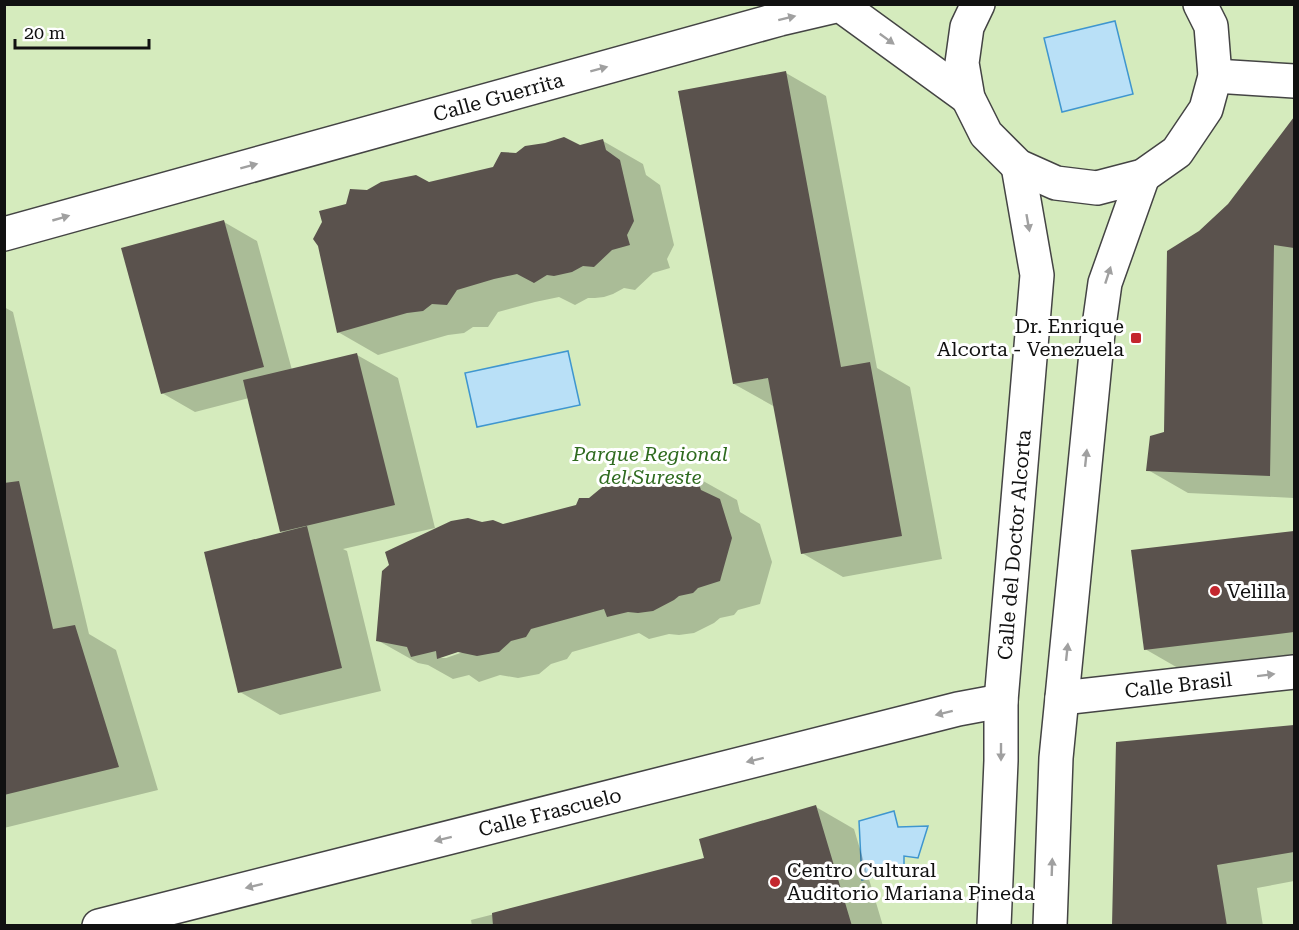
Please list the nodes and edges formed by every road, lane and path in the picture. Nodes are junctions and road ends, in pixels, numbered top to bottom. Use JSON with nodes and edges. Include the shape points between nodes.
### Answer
{"nodes":[{"id":1,"x":978,"y":4,"type":"edge"},
{"id":2,"x":1200,"y":4,"type":"edge"},
{"id":3,"x":840,"y":5,"type":"edge"},
{"id":4,"x":1215,"y":76,"type":"junction"},
{"id":5,"x":1294,"y":81,"type":"edge"},
{"id":6,"x":968,"y":98,"type":"junction"},
{"id":7,"x":1018,"y":166,"type":"junction"},
{"id":8,"x":1143,"y":176,"type":"junction"},
{"id":9,"x":4,"y":234,"type":"edge"},
{"id":10,"x":1294,"y":672,"type":"edge"},
{"id":11,"x":1062,"y":698,"type":"junction"},
{"id":12,"x":1001,"y":701,"type":"junction"},
{"id":13,"x":99,"y":926,"type":"edge"},
{"id":14,"x":994,"y":926,"type":"edge"},
{"id":15,"x":1050,"y":926,"type":"edge"}],
"edges":[{"from":1,"to":6,"type":"street","via":[[967,27],[962,63]]},
{"from":2,"to":4,"type":"street","via":[[1211,27]]},
{"from":3,"to":6,"type":"street","name":"Calle Guerrita","one_way":true},
{"from":9,"to":3,"type":"street","name":"Calle Guerrita","one_way":true},
{"from":4,"to":5,"type":"street"},
{"from":4,"to":8,"type":"street","via":[[1206,109],[1177,152]]},
{"from":6,"to":7,"type":"street","via":[[986,134]]},
{"from":7,"to":8,"type":"street","via":[[1056,183],[1097,188]]},
{"from":7,"to":12,"type":"street","name":"Calle del Doctor Alcorta","one_way":true,"via":[[1037,275]]},
{"from":11,"to":8,"type":"street","one_way":true,"via":[[1105,283]]},
{"from":11,"to":10,"type":"street","name":"Calle Brasil","one_way":true},
{"from":15,"to":11,"type":"street","one_way":true},
{"from":12,"to":13,"type":"street","name":"Calle Frascuelo","one_way":true},
{"from":12,"to":14,"type":"street","name":"Calle del Doctor Alcorta","one_way":true}]}
